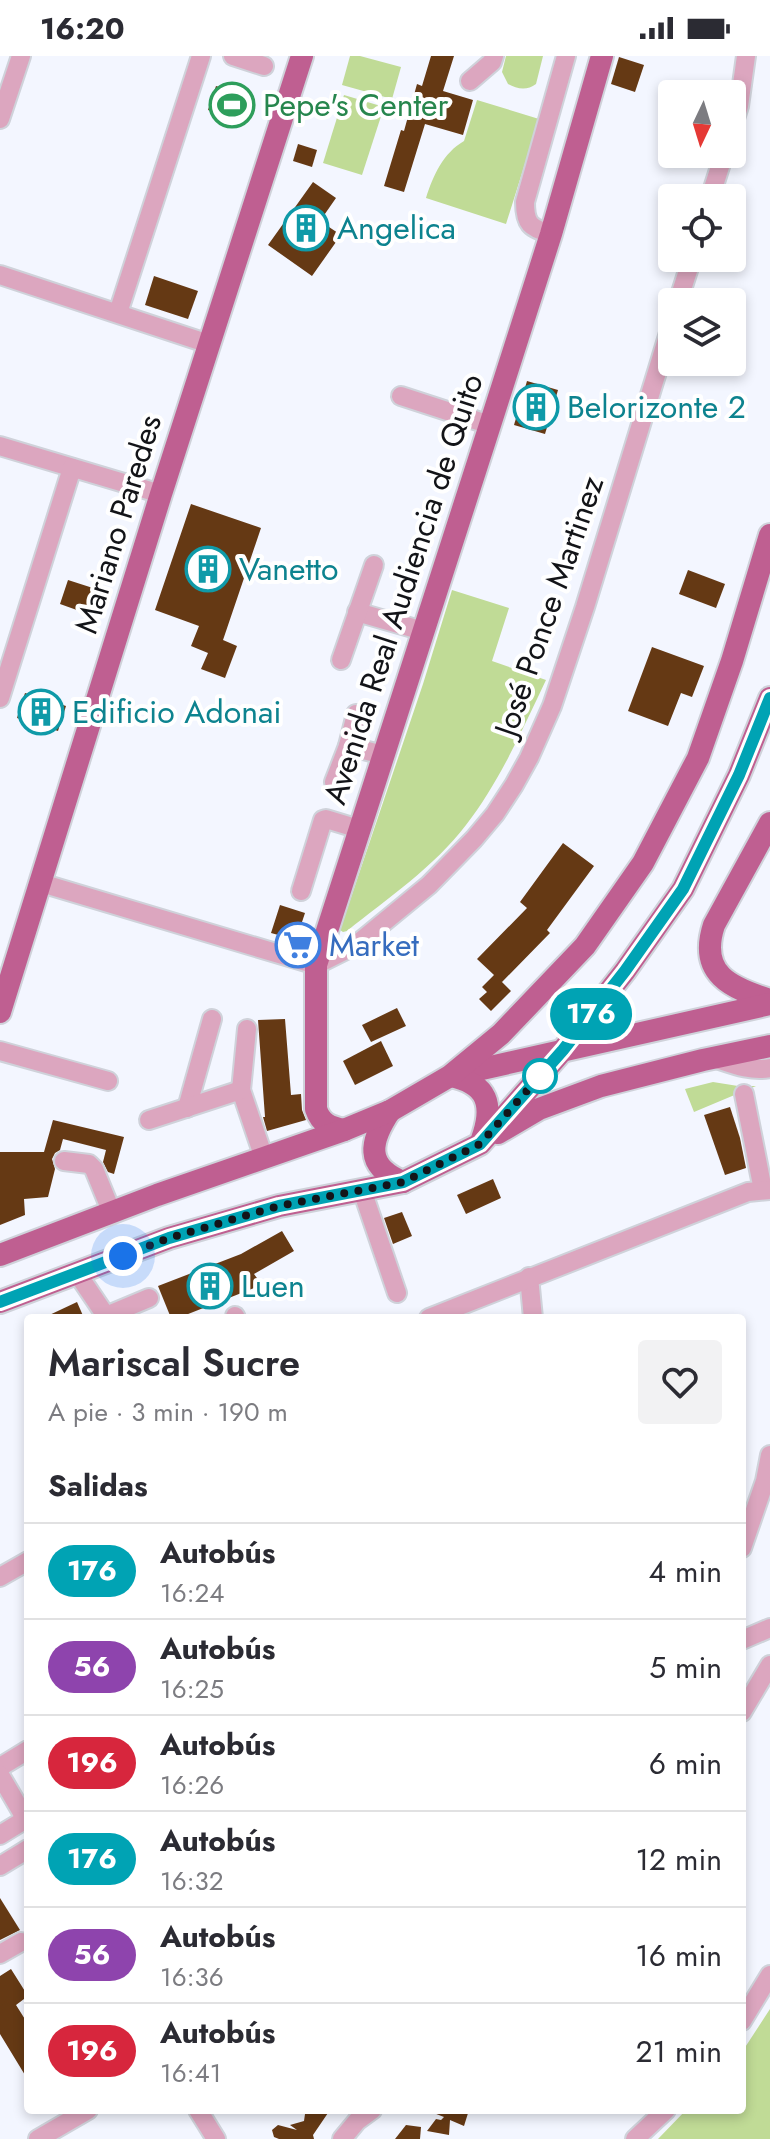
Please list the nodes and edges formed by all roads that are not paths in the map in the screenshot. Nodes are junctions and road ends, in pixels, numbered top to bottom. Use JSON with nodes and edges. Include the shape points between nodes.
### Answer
{"nodes":[{"id":1,"x":21,"y":56,"type":"edge"},
{"id":2,"x":201,"y":56,"type":"edge"},
{"id":3,"x":233,"y":56,"type":"edge"},
{"id":4,"x":302,"y":56,"type":"edge"},
{"id":5,"x":494,"y":56,"type":"edge"},
{"id":6,"x":566,"y":56,"type":"edge"},
{"id":7,"x":602,"y":56,"type":"edge"},
{"id":8,"x":746,"y":56,"type":"edge"},
{"id":9,"x":264,"y":66,"type":"dead end"},
{"id":10,"x":743,"y":80,"type":"edge"},
{"id":11,"x":470,"y":81,"type":"dead end"},
{"id":12,"x":0,"y":119,"type":"edge"},
{"id":13,"x":551,"y":234,"type":"junction"},
{"id":14,"x":0,"y":275,"type":"edge"},
{"id":15,"x":118,"y":313,"type":"junction"},
{"id":16,"x":209,"y":344,"type":"junction"},
{"id":17,"x":658,"y":369,"type":"edge"},
{"id":18,"x":401,"y":396,"type":"dead end"},
{"id":19,"x":490,"y":425,"type":"junction"},
{"id":20,"x":0,"y":446,"type":"edge"},
{"id":21,"x":72,"y":468,"type":"junction"},
{"id":22,"x":161,"y":494,"type":"junction"},
{"id":23,"x":770,"y":535,"type":"edge"},
{"id":24,"x":374,"y":565,"type":"dead end"},
{"id":25,"x":357,"y":612,"type":"junction"},
{"id":26,"x":423,"y":631,"type":"junction"},
{"id":27,"x":341,"y":660,"type":"dead end"},
{"id":28,"x":0,"y":698,"type":"edge"},
{"id":29,"x":770,"y":698,"type":"edge"},
{"id":30,"x":356,"y":714,"type":"dead end"},
{"id":31,"x":348,"y":746,"type":"junction"},
{"id":32,"x":383,"y":755,"type":"junction"},
{"id":33,"x":334,"y":782,"type":"dead end"},
{"id":34,"x":770,"y":823,"type":"edge"},
{"id":35,"x":359,"y":829,"type":"junction"},
{"id":36,"x":41,"y":883,"type":"junction"},
{"id":37,"x":301,"y":891,"type":"dead end"},
{"id":38,"x":316,"y":965,"type":"junction"},
{"id":39,"x":770,"y":1002,"type":"edge"},
{"id":40,"x":0,"y":1012,"type":"edge"},
{"id":41,"x":212,"y":1019,"type":"dead end"},
{"id":42,"x":247,"y":1029,"type":"dead end"},
{"id":43,"x":770,"y":1046,"type":"edge"},
{"id":44,"x":563,"y":1050,"type":"junction"},
{"id":45,"x":0,"y":1051,"type":"edge"},
{"id":46,"x":714,"y":1058,"type":"junction"},
{"id":47,"x":770,"y":1068,"type":"edge"},
{"id":48,"x":450,"y":1076,"type":"junction"},
{"id":49,"x":108,"y":1081,"type":"dead end"},
{"id":50,"x":241,"y":1090,"type":"junction"},
{"id":51,"x":744,"y":1094,"type":"dead end"},
{"id":52,"x":187,"y":1108,"type":"junction"},
{"id":53,"x":390,"y":1111,"type":"junction"},
{"id":54,"x":149,"y":1120,"type":"dead end"},
{"id":55,"x":344,"y":1130,"type":"junction"},
{"id":56,"x":480,"y":1144,"type":"junction"},
{"id":57,"x":264,"y":1158,"type":"junction"},
{"id":58,"x":64,"y":1161,"type":"dead end"},
{"id":59,"x":403,"y":1182,"type":"junction"},
{"id":60,"x":362,"y":1190,"type":"junction"},
{"id":61,"x":767,"y":1190,"type":"edge"},
{"id":62,"x":112,"y":1213,"type":"junction"},
{"id":63,"x":0,"y":1255,"type":"edge"},
{"id":64,"x":77,"y":1273,"type":"junction"},
{"id":65,"x":529,"y":1277,"type":"junction"},
{"id":66,"x":397,"y":1293,"type":"dead end"},
{"id":67,"x":149,"y":1298,"type":"dead end"},
{"id":68,"x":0,"y":1302,"type":"edge"},
{"id":69,"x":105,"y":1314,"type":"edge"},
{"id":70,"x":111,"y":1314,"type":"edge"},
{"id":71,"x":439,"y":1314,"type":"edge"},
{"id":72,"x":533,"y":1314,"type":"edge"},
{"id":73,"x":770,"y":1455,"type":"edge"},
{"id":74,"x":746,"y":1536,"type":"edge"},
{"id":75,"x":24,"y":1563,"type":"edge"},
{"id":76,"x":0,"y":1577,"type":"edge"},
{"id":77,"x":770,"y":1628,"type":"edge"},
{"id":78,"x":746,"y":1638,"type":"edge"},
{"id":79,"x":770,"y":1665,"type":"edge"},
{"id":80,"x":746,"y":1705,"type":"edge"},
{"id":81,"x":24,"y":1752,"type":"edge"},
{"id":82,"x":0,"y":1767,"type":"edge"},
{"id":83,"x":0,"y":1775,"type":"edge"},
{"id":84,"x":24,"y":1816,"type":"edge"},
{"id":85,"x":24,"y":1823,"type":"edge"},
{"id":86,"x":0,"y":1835,"type":"edge"},
{"id":87,"x":24,"y":1851,"type":"edge"},
{"id":88,"x":0,"y":1866,"type":"edge"},
{"id":89,"x":21,"y":1942,"type":"dead end"},
{"id":90,"x":0,"y":1954,"type":"edge"},
{"id":91,"x":770,"y":1975,"type":"edge"},
{"id":92,"x":746,"y":2014,"type":"edge"},
{"id":93,"x":81,"y":2114,"type":"edge"},
{"id":94,"x":200,"y":2114,"type":"edge"},
{"id":95,"x":367,"y":2114,"type":"edge"},
{"id":96,"x":662,"y":2114,"type":"edge"},
{"id":97,"x":38,"y":2139,"type":"edge"},
{"id":98,"x":216,"y":2139,"type":"edge"},
{"id":99,"x":342,"y":2139,"type":"edge"},
{"id":100,"x":635,"y":2139,"type":"edge"}],
"edges":[{"from":1,"to":12,"type":"street"},
{"from":2,"to":15,"type":"street"},
{"from":3,"to":9,"type":"street"},
{"from":4,"to":16,"type":"main road","name":"Mariano Paredes"},
{"from":5,"to":11,"type":"street"},
{"from":6,"to":13,"type":"street","via":[[525,202],[528,222]]},
{"from":7,"to":13,"type":"main road","name":"Avenida Real Audiencia de Quito"},
{"from":8,"to":10,"type":"street"},
{"from":13,"to":19,"type":"main road","name":"Avenida Real Audiencia de Quito"},
{"from":14,"to":15,"type":"street"},
{"from":15,"to":16,"type":"street"},
{"from":16,"to":22,"type":"main road","name":"Mariano Paredes"},
{"from":17,"to":38,"type":"street","name":"José Ponce Martinez","via":[[552,706],[514,785],[474,839],[420,892],[356,945]]},
{"from":18,"to":19,"type":"street"},
{"from":19,"to":26,"type":"main road","name":"Avenida Real Audiencia de Quito"},
{"from":20,"to":21,"type":"street"},
{"from":21,"to":22,"type":"street"},
{"from":21,"to":28,"type":"street"},
{"from":22,"to":36,"type":"main road","name":"Mariano Paredes"},
{"from":23,"to":48,"type":"main road","via":[[698,758],[643,863],[585,946],[501,1034]]},
{"from":24,"to":25,"type":"street"},
{"from":25,"to":26,"type":"street"},
{"from":25,"to":27,"type":"street"},
{"from":26,"to":32,"type":"main road","name":"Avenida Real Audiencia de Quito"},
{"from":29,"to":44,"type":"main road","via":[[683,889]]},
{"from":30,"to":31,"type":"street"},
{"from":31,"to":32,"type":"street"},
{"from":31,"to":33,"type":"street"},
{"from":32,"to":35,"type":"main road","name":"Avenida Real Audiencia de Quito"},
{"from":34,"to":39,"type":"main road","via":[[710,940],[713,964],[722,979]]},
{"from":35,"to":37,"type":"street","via":[[323,820]]},
{"from":35,"to":38,"type":"main road","name":"Avenida Real Audiencia de Quito"},
{"from":36,"to":38,"type":"street"},
{"from":36,"to":40,"type":"main road","name":"Mariano Paredes"},
{"from":38,"to":55,"type":"main road","name":"Avenida Real Audiencia de Quito","via":[[316,1109],[322,1123]]},
{"from":39,"to":44,"type":"main road"},
{"from":41,"to":52,"type":"street"},
{"from":42,"to":50,"type":"street"},
{"from":43,"to":46,"type":"main road"},
{"from":44,"to":48,"type":"main road"},
{"from":44,"to":56,"type":"main road"},
{"from":45,"to":49,"type":"street"},
{"from":46,"to":47,"type":"street"},
{"from":46,"to":56,"type":"main road","via":[[601,1086],[539,1109]]},
{"from":48,"to":53,"type":"main road"},
{"from":48,"to":56,"type":"main road","via":[[476,1085],[486,1099]]},
{"from":50,"to":52,"type":"street"},
{"from":50,"to":57,"type":"street"},
{"from":51,"to":61,"type":"street"},
{"from":52,"to":54,"type":"street"},
{"from":53,"to":55,"type":"main road"},
{"from":53,"to":59,"type":"main road","via":[[374,1153],[383,1171]]},
{"from":55,"to":57,"type":"main road"},
{"from":56,"to":59,"type":"main road"},
{"from":57,"to":62,"type":"main road"},
{"from":58,"to":62,"type":"street","via":[[94,1169]]},
{"from":59,"to":60,"type":"main road"},
{"from":60,"to":64,"type":"main road","via":[[279,1206],[169,1238]]},
{"from":60,"to":66,"type":"street"},
{"from":61,"to":65,"type":"street","via":[[748,1192]]},
{"from":62,"to":63,"type":"main road"},
{"from":64,"to":68,"type":"main road"},
{"from":64,"to":69,"type":"street"},
{"from":65,"to":71,"type":"street"},
{"from":65,"to":72,"type":"street"},
{"from":67,"to":70,"type":"street"},
{"from":73,"to":74,"type":"street"},
{"from":75,"to":76,"type":"street"},
{"from":77,"to":78,"type":"street"},
{"from":79,"to":80,"type":"street"},
{"from":81,"to":82,"type":"street"},
{"from":83,"to":84,"type":"street"},
{"from":85,"to":86,"type":"street"},
{"from":87,"to":88,"type":"street"},
{"from":89,"to":90,"type":"street"},
{"from":91,"to":92,"type":"street"},
{"from":93,"to":97,"type":"street"},
{"from":94,"to":98,"type":"street"},
{"from":95,"to":99,"type":"street"},
{"from":96,"to":100,"type":"street"}]}
